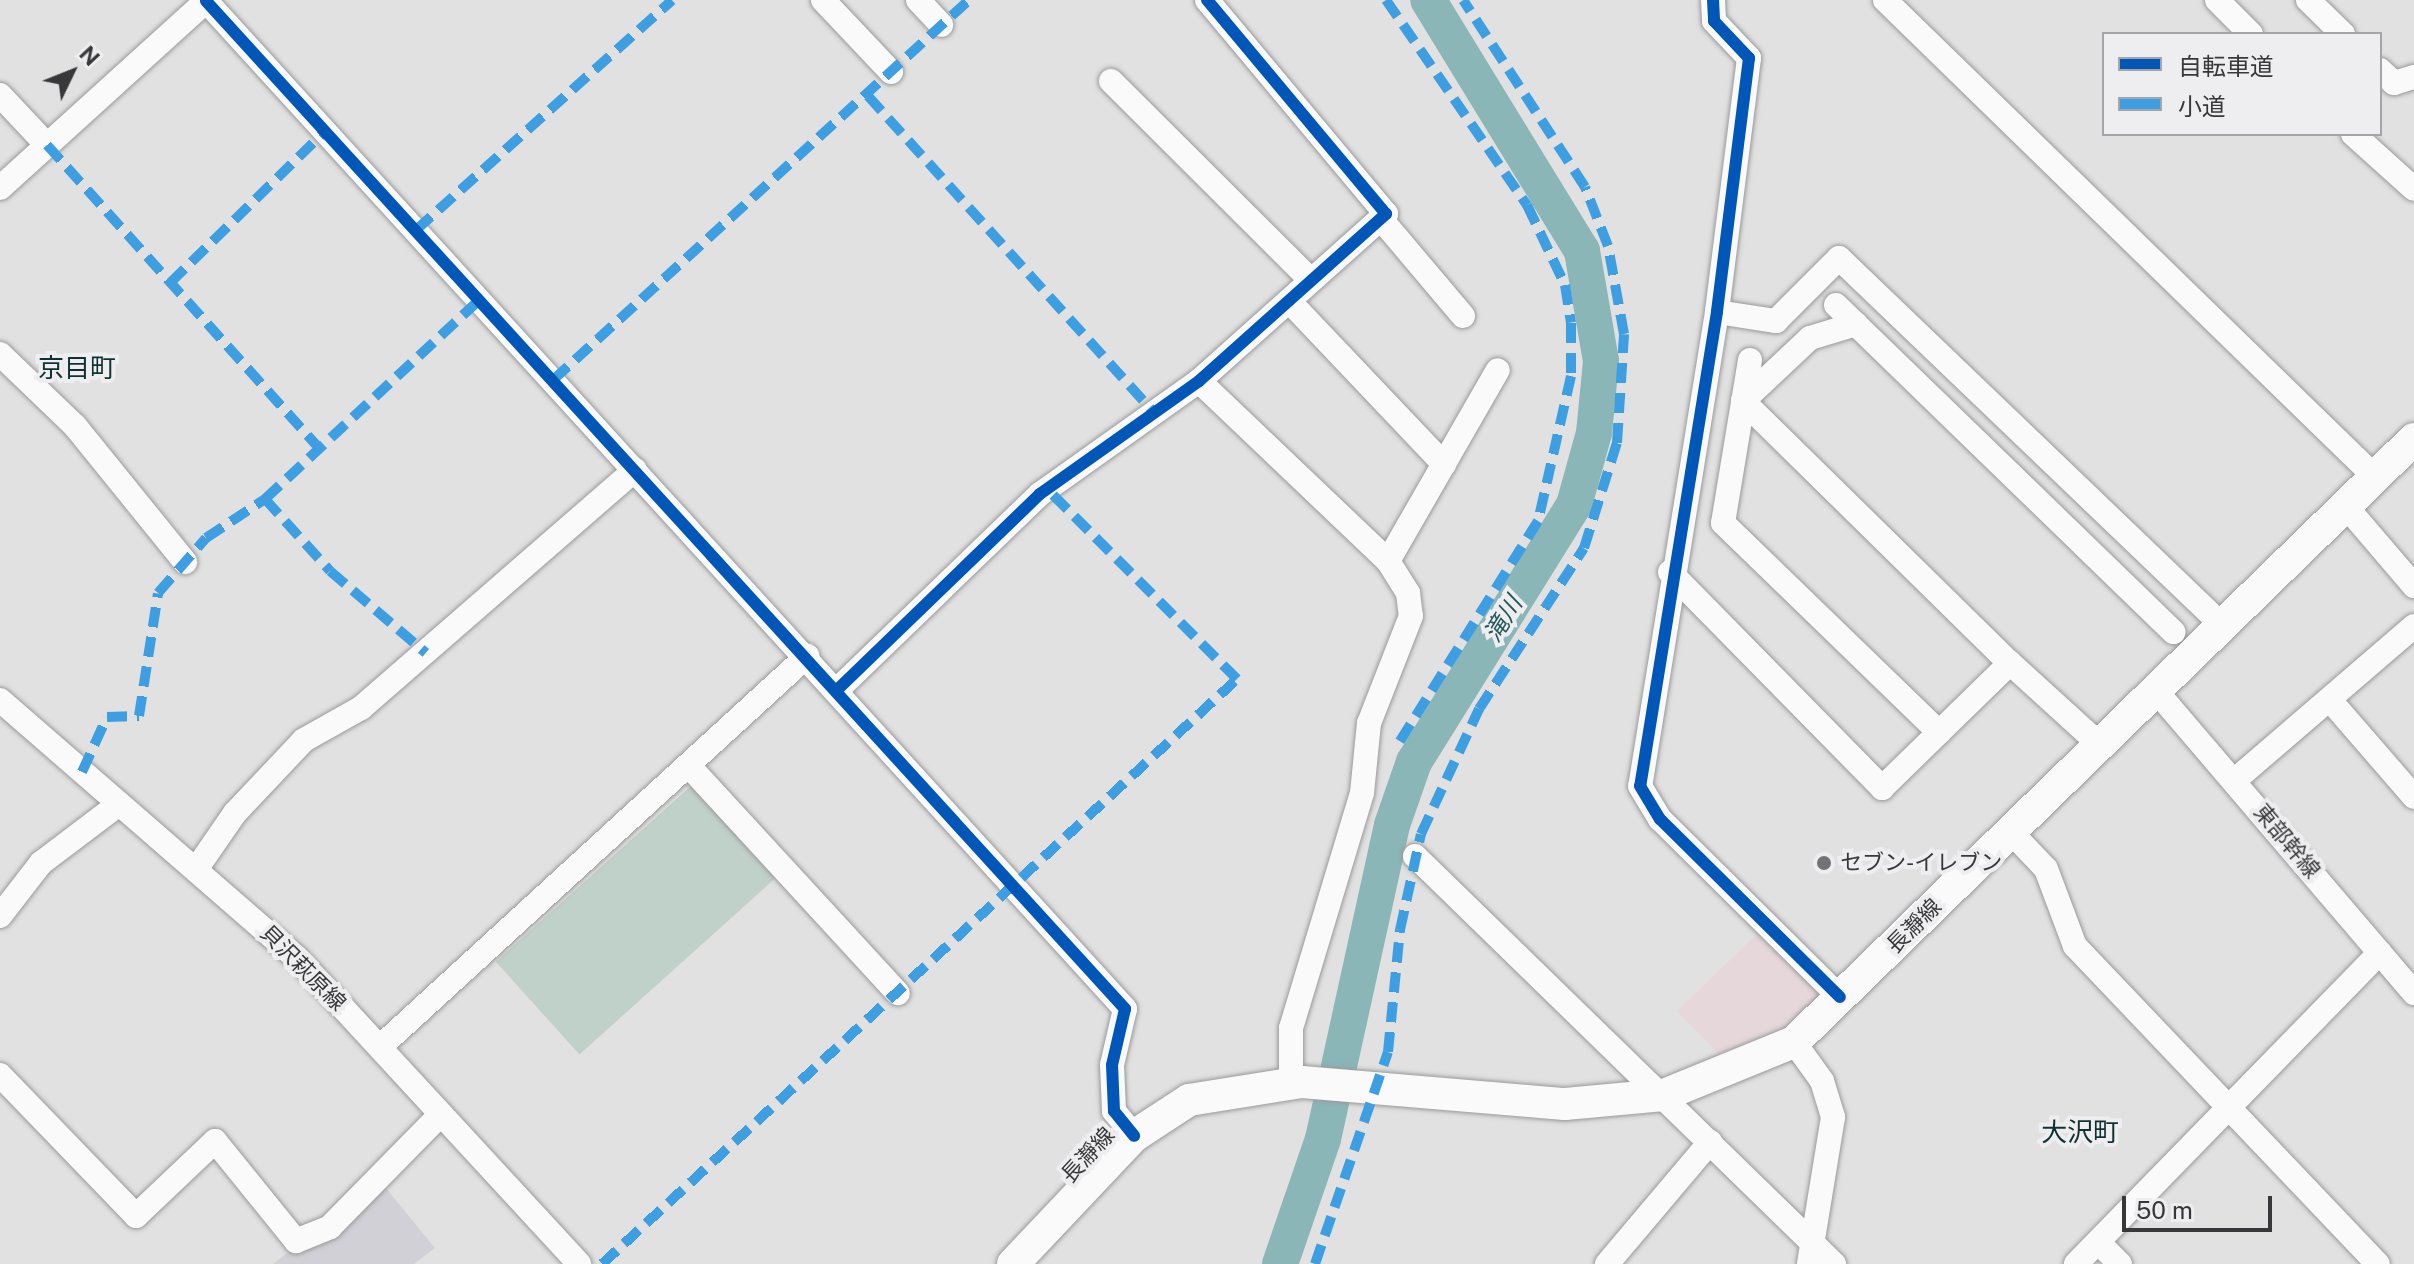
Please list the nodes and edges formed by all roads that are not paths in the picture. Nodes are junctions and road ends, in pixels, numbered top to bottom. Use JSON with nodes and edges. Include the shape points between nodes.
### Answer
{"nodes":[{"id":1,"x":823,"y":0,"type":"edge"},
{"id":2,"x":918,"y":0,"type":"edge"},
{"id":3,"x":1207,"y":0,"type":"edge"},
{"id":4,"x":1713,"y":0,"type":"edge"},
{"id":5,"x":1885,"y":0,"type":"edge"},
{"id":6,"x":2217,"y":0,"type":"edge"},
{"id":7,"x":207,"y":1,"type":"edge"},
{"id":8,"x":2314,"y":2,"type":"edge"},
{"id":9,"x":941,"y":25,"type":"dead end"},
{"id":10,"x":2249,"y":32,"type":"edge"},
{"id":11,"x":2341,"y":32,"type":"edge"},
{"id":12,"x":891,"y":72,"type":"dead end"},
{"id":13,"x":2382,"y":72,"type":"edge"},
{"id":14,"x":2414,"y":77,"type":"edge"},
{"id":15,"x":1111,"y":81,"type":"dead end"},
{"id":16,"x":0,"y":95,"type":"edge"},
{"id":17,"x":2355,"y":136,"type":"edge"},
{"id":18,"x":47,"y":145,"type":"junction"},
{"id":19,"x":0,"y":188,"type":"edge"},
{"id":20,"x":2414,"y":189,"type":"edge"},
{"id":21,"x":1381,"y":219,"type":"junction"},
{"id":22,"x":1311,"y":280,"type":"junction"},
{"id":23,"x":1290,"y":302,"type":"junction"},
{"id":24,"x":1836,"y":305,"type":"dead end"},
{"id":25,"x":1717,"y":312,"type":"junction"},
{"id":26,"x":1463,"y":316,"type":"dead end"},
{"id":27,"x":1856,"y":324,"type":"junction"},
{"id":28,"x":0,"y":354,"type":"edge"},
{"id":29,"x":1750,"y":360,"type":"dead end"},
{"id":30,"x":1498,"y":370,"type":"dead end"},
{"id":31,"x":1199,"y":381,"type":"junction"},
{"id":32,"x":1743,"y":401,"type":"junction"},
{"id":33,"x":2002,"y":413,"type":"junction"},
{"id":34,"x":2414,"y":439,"type":"edge"},
{"id":35,"x":1976,"y":441,"type":"junction"},
{"id":36,"x":1444,"y":464,"type":"junction"},
{"id":37,"x":635,"y":470,"type":"junction"},
{"id":38,"x":2374,"y":476,"type":"junction"},
{"id":39,"x":2344,"y":504,"type":"junction"},
{"id":40,"x":1388,"y":561,"type":"junction"},
{"id":41,"x":185,"y":562,"type":"dead end"},
{"id":42,"x":2165,"y":569,"type":"junction"},
{"id":43,"x":1670,"y":572,"type":"junction"},
{"id":44,"x":2414,"y":586,"type":"edge"},
{"id":45,"x":2138,"y":598,"type":"junction"},
{"id":46,"x":2222,"y":625,"type":"junction"},
{"id":47,"x":2414,"y":626,"type":"edge"},
{"id":48,"x":2173,"y":632,"type":"dead end"},
{"id":49,"x":807,"y":656,"type":"junction"},
{"id":50,"x":2010,"y":663,"type":"junction"},
{"id":51,"x":838,"y":689,"type":"junction"},
{"id":52,"x":2157,"y":692,"type":"junction"},
{"id":53,"x":0,"y":700,"type":"edge"},
{"id":54,"x":2330,"y":700,"type":"junction"},
{"id":55,"x":1939,"y":732,"type":"junction"},
{"id":56,"x":2098,"y":743,"type":"junction"},
{"id":57,"x":688,"y":765,"type":"junction"},
{"id":58,"x":2235,"y":780,"type":"junction"},
{"id":59,"x":2414,"y":797,"type":"edge"},
{"id":60,"x":119,"y":804,"type":"junction"},
{"id":61,"x":2010,"y":831,"type":"junction"},
{"id":62,"x":1415,"y":856,"type":"dead end"},
{"id":63,"x":197,"y":868,"type":"junction"},
{"id":64,"x":0,"y":916,"type":"edge"},
{"id":65,"x":2380,"y":953,"type":"junction"},
{"id":66,"x":898,"y":993,"type":"dead end"},
{"id":67,"x":2414,"y":993,"type":"edge"},
{"id":68,"x":1840,"y":997,"type":"junction"},
{"id":69,"x":1794,"y":1042,"type":"junction"},
{"id":70,"x":381,"y":1046,"type":"junction"},
{"id":71,"x":0,"y":1075,"type":"edge"},
{"id":72,"x":1296,"y":1083,"type":"junction"},
{"id":73,"x":1664,"y":1095,"type":"junction"},
{"id":74,"x":2229,"y":1109,"type":"junction"},
{"id":75,"x":440,"y":1115,"type":"junction"},
{"id":76,"x":1134,"y":1136,"type":"junction"},
{"id":77,"x":1710,"y":1142,"type":"junction"},
{"id":78,"x":2098,"y":1242,"type":"junction"},
{"id":79,"x":1811,"y":1253,"type":"edge"},
{"id":80,"x":579,"y":1264,"type":"edge"},
{"id":81,"x":1013,"y":1264,"type":"edge"},
{"id":82,"x":1607,"y":1264,"type":"edge"},
{"id":83,"x":1834,"y":1264,"type":"edge"},
{"id":84,"x":2076,"y":1264,"type":"edge"},
{"id":85,"x":2120,"y":1264,"type":"edge"},
{"id":86,"x":2378,"y":1264,"type":"edge"}],
"edges":[{"from":1,"to":12,"type":"street"},
{"from":2,"to":9,"type":"street"},
{"from":3,"to":21,"type":"street","via":[[1388,208]]},
{"from":4,"to":25,"type":"street","via":[[1714,21],[1749,58]]},
{"from":5,"to":38,"type":"street"},
{"from":6,"to":10,"type":"street"},
{"from":7,"to":18,"type":"street"},
{"from":7,"to":37,"type":"street"},
{"from":8,"to":11,"type":"street"},
{"from":13,"to":14,"type":"street","via":[[2394,83]]},
{"from":15,"to":22,"type":"street"},
{"from":16,"to":18,"type":"street"},
{"from":17,"to":20,"type":"street"},
{"from":18,"to":19,"type":"street"},
{"from":21,"to":22,"type":"street"},
{"from":21,"to":26,"type":"street"},
{"from":22,"to":23,"type":"street"},
{"from":23,"to":31,"type":"street"},
{"from":23,"to":36,"type":"street"},
{"from":24,"to":27,"type":"street"},
{"from":25,"to":33,"type":"street","via":[[1776,321],[1839,258]]},
{"from":25,"to":43,"type":"street"},
{"from":27,"to":32,"type":"street","via":[[1810,338]]},
{"from":27,"to":35,"type":"street"},
{"from":28,"to":41,"type":"street","via":[[75,426]]},
{"from":29,"to":32,"type":"street"},
{"from":30,"to":36,"type":"street"},
{"from":31,"to":40,"type":"street"},
{"from":31,"to":51,"type":"street","via":[[1040,494]]},
{"from":32,"to":50,"type":"street"},
{"from":32,"to":55,"type":"street","via":[[1723,523]]},
{"from":33,"to":35,"type":"street"},
{"from":33,"to":42,"type":"street"},
{"from":34,"to":38,"type":"main road","name":"長瀞線"},
{"from":35,"to":45,"type":"street"},
{"from":36,"to":40,"type":"street"},
{"from":37,"to":49,"type":"street"},
{"from":37,"to":63,"type":"street","via":[[361,708],[304,740],[235,813]]},
{"from":38,"to":39,"type":"main road","name":"長瀞線"},
{"from":39,"to":44,"type":"street"},
{"from":39,"to":46,"type":"main road","name":"長瀞線"},
{"from":40,"to":72,"type":"street","via":[[1408,593],[1411,616],[1369,723],[1362,793],[1291,1028]]},
{"from":42,"to":45,"type":"street"},
{"from":42,"to":46,"type":"street"},
{"from":43,"to":55,"type":"street","via":[[1882,788]]},
{"from":43,"to":68,"type":"street","via":[[1639,771],[1647,805]]},
{"from":45,"to":48,"type":"street"},
{"from":46,"to":52,"type":"main road","name":"長瀞線"},
{"from":47,"to":54,"type":"street"},
{"from":49,"to":51,"type":"street"},
{"from":49,"to":57,"type":"street"},
{"from":50,"to":55,"type":"street"},
{"from":50,"to":56,"type":"street"},
{"from":51,"to":76,"type":"street","via":[[1125,1009],[1112,1065],[1114,1111]]},
{"from":52,"to":56,"type":"main road","name":"長瀞線"},
{"from":52,"to":58,"type":"street","name":"東部幹線"},
{"from":53,"to":60,"type":"street","name":"貝沢萩原線"},
{"from":54,"to":58,"type":"street"},
{"from":54,"to":59,"type":"street"},
{"from":56,"to":61,"type":"main road","name":"長瀞線"},
{"from":57,"to":66,"type":"street"},
{"from":57,"to":70,"type":"street"},
{"from":58,"to":65,"type":"street","name":"東部幹線"},
{"from":60,"to":63,"type":"street","name":"貝沢萩原線"},
{"from":60,"to":64,"type":"street","via":[[41,863]]},
{"from":61,"to":68,"type":"main road","name":"長瀞線"},
{"from":61,"to":74,"type":"street","via":[[2046,869],[2075,946]]},
{"from":62,"to":73,"type":"street"},
{"from":63,"to":70,"type":"street","name":"貝沢萩原線"},
{"from":65,"to":67,"type":"street","name":"東部幹線"},
{"from":65,"to":74,"type":"street"},
{"from":68,"to":69,"type":"main road","name":"長瀞線"},
{"from":69,"to":73,"type":"main road","name":"長瀞線"},
{"from":69,"to":79,"type":"street","via":[[1822,1081],[1833,1117]]},
{"from":70,"to":75,"type":"street","name":"貝沢萩原線"},
{"from":71,"to":75,"type":"street","via":[[136,1216],[215,1141],[296,1241],[305,1242],[330,1227]]},
{"from":72,"to":73,"type":"main road","name":"長瀞線","via":[[1371,1083],[1565,1104]]},
{"from":72,"to":76,"type":"main road","name":"長瀞線","via":[[1189,1100]]},
{"from":73,"to":77,"type":"street"},
{"from":74,"to":78,"type":"street"},
{"from":74,"to":86,"type":"street"},
{"from":75,"to":80,"type":"street","name":"貝沢萩原線"},
{"from":76,"to":81,"type":"main road","name":"長瀞線"},
{"from":77,"to":79,"type":"street"},
{"from":77,"to":82,"type":"street"},
{"from":78,"to":84,"type":"street"},
{"from":78,"to":85,"type":"street"},
{"from":79,"to":83,"type":"street"}]}
